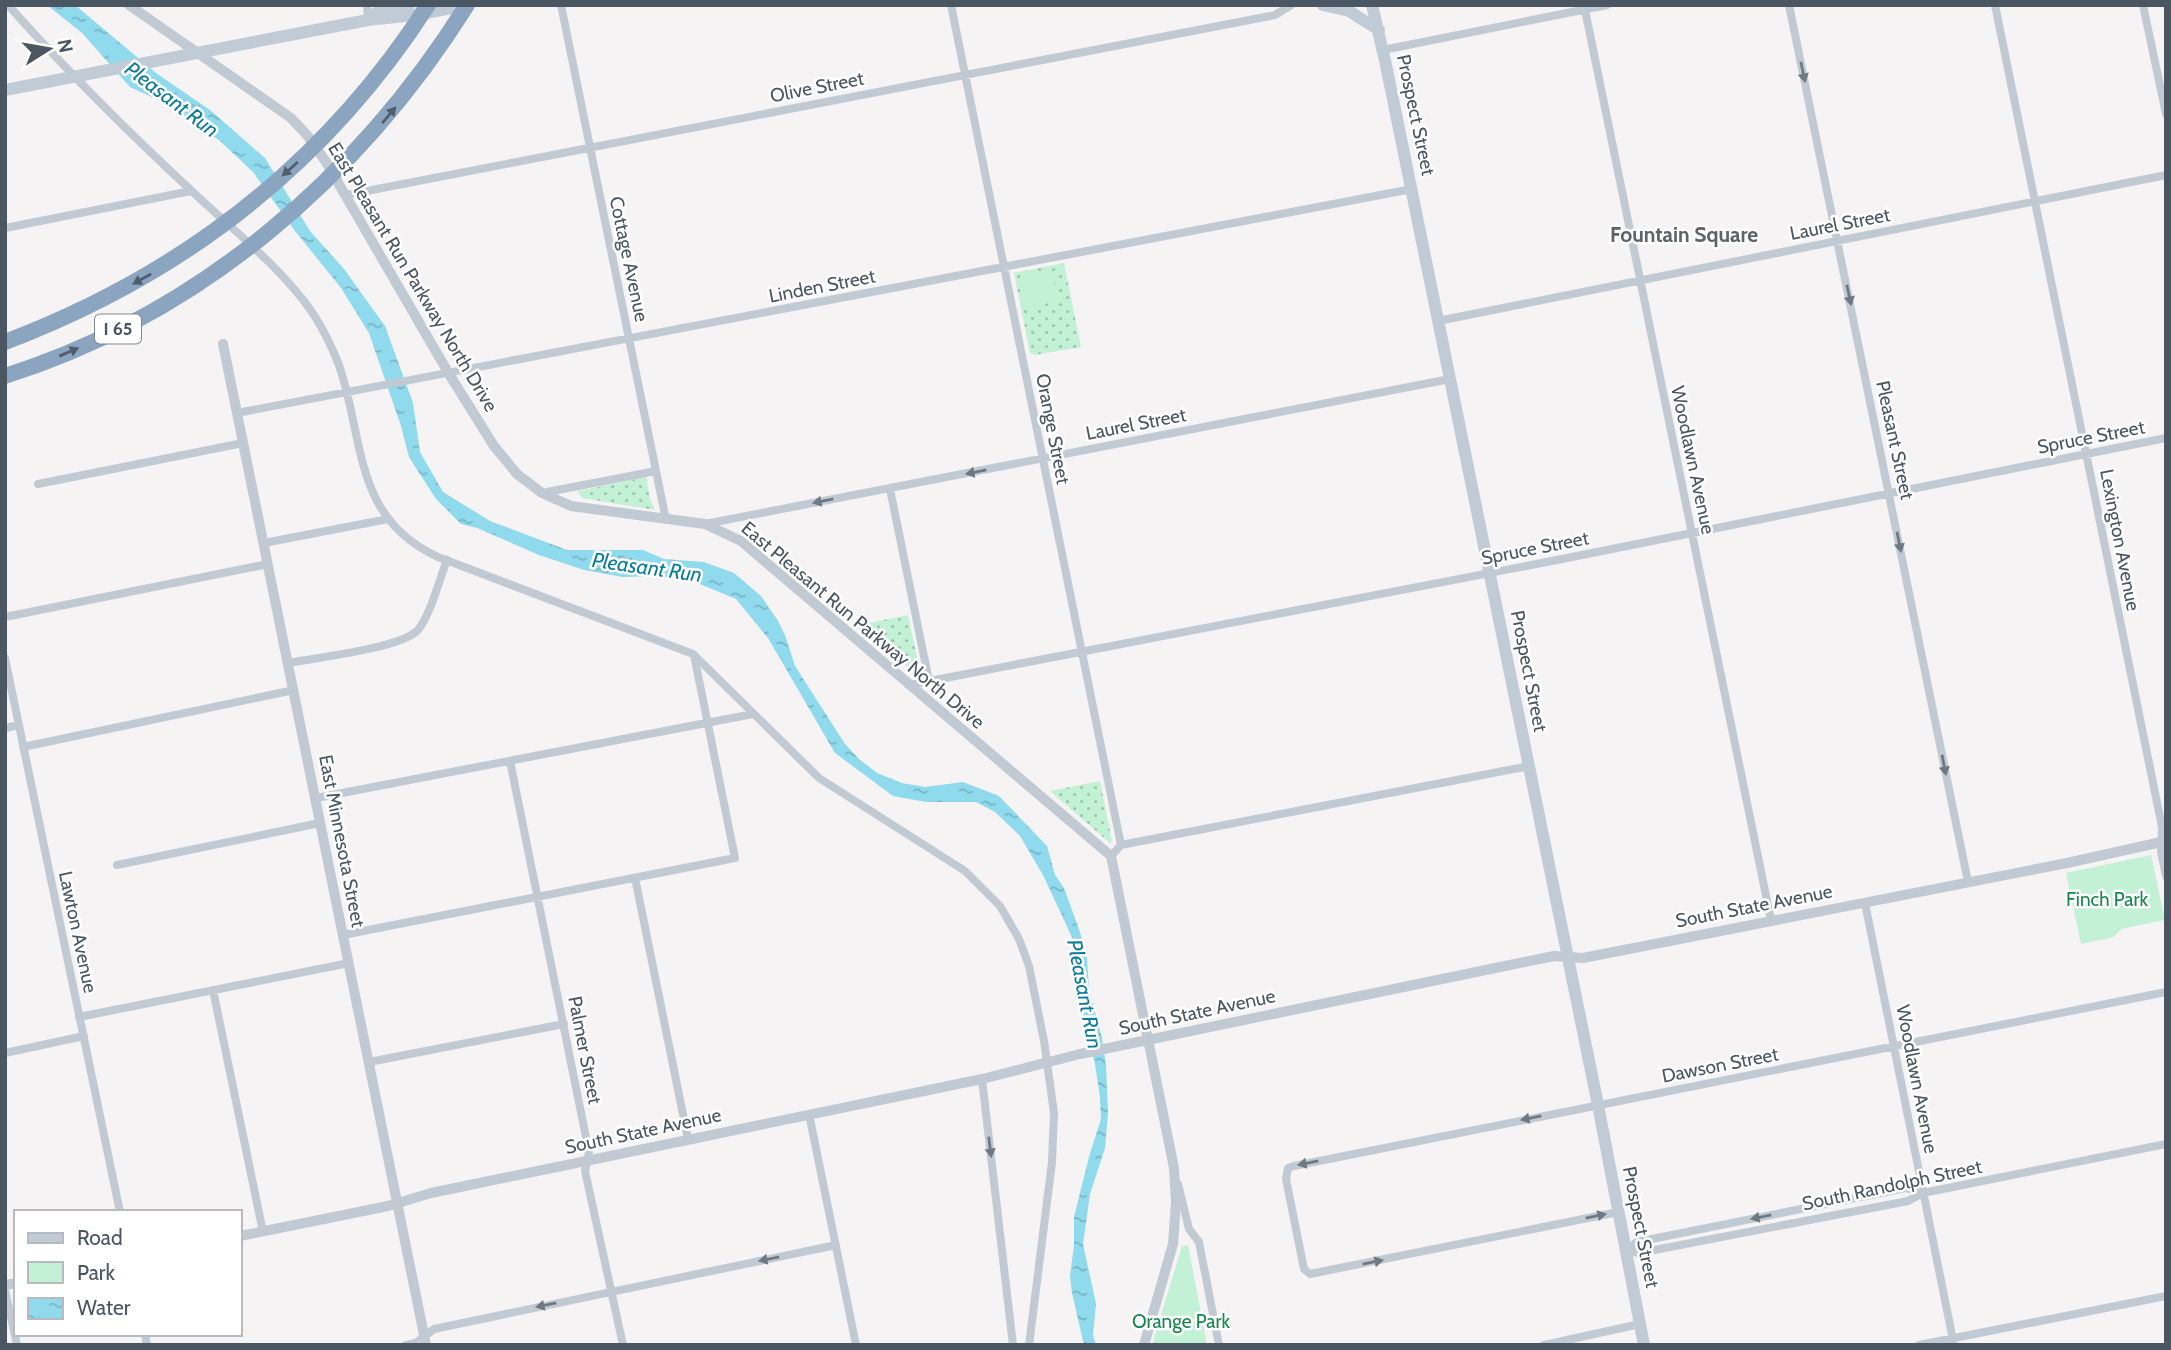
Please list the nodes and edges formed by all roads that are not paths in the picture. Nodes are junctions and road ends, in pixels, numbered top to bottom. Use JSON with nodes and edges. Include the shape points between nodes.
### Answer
{"nodes":[{"id":1,"x":8,"y":5,"type":"edge"},
{"id":2,"x":129,"y":5,"type":"edge"},
{"id":3,"x":367,"y":5,"type":"edge"},
{"id":4,"x":409,"y":5,"type":"edge"},
{"id":5,"x":428,"y":5,"type":"edge"},
{"id":6,"x":468,"y":5,"type":"edge"},
{"id":7,"x":561,"y":5,"type":"edge"},
{"id":8,"x":951,"y":5,"type":"edge"},
{"id":9,"x":1291,"y":5,"type":"edge"},
{"id":10,"x":1323,"y":5,"type":"edge"},
{"id":11,"x":1372,"y":5,"type":"edge"},
{"id":12,"x":1608,"y":5,"type":"edge"},
{"id":13,"x":1790,"y":5,"type":"edge"},
{"id":14,"x":1995,"y":5,"type":"edge"},
{"id":15,"x":2143,"y":5,"type":"edge"},
{"id":16,"x":1585,"y":8,"type":"edge"},
{"id":17,"x":368,"y":20,"type":"junction"},
{"id":18,"x":1379,"y":30,"type":"junction"},
{"id":19,"x":1383,"y":51,"type":"junction"},
{"id":20,"x":199,"y":54,"type":"junction"},
{"id":21,"x":965,"y":75,"type":"junction"},
{"id":22,"x":74,"y":77,"type":"junction"},
{"id":23,"x":5,"y":90,"type":"edge"},
{"id":24,"x":2166,"y":114,"type":"edge"},
{"id":25,"x":590,"y":147,"type":"junction"},
{"id":26,"x":2166,"y":175,"type":"edge"},
{"id":27,"x":1412,"y":189,"type":"junction"},
{"id":28,"x":191,"y":191,"type":"junction"},
{"id":29,"x":346,"y":195,"type":"junction"},
{"id":30,"x":2035,"y":201,"type":"junction"},
{"id":31,"x":5,"y":228,"type":"edge"},
{"id":32,"x":1838,"y":241,"type":"junction"},
{"id":33,"x":1004,"y":267,"type":"junction"},
{"id":34,"x":1640,"y":281,"type":"junction"},
{"id":35,"x":1438,"y":321,"type":"junction"},
{"id":36,"x":629,"y":340,"type":"junction"},
{"id":37,"x":5,"y":342,"type":"edge"},
{"id":38,"x":223,"y":344,"type":"dead end"},
{"id":39,"x":449,"y":374,"type":"junction"},
{"id":40,"x":5,"y":376,"type":"edge"},
{"id":41,"x":1450,"y":379,"type":"junction"},
{"id":42,"x":346,"y":393,"type":"junction"},
{"id":43,"x":237,"y":413,"type":"junction"},
{"id":44,"x":2166,"y":438,"type":"edge"},
{"id":45,"x":243,"y":443,"type":"junction"},
{"id":46,"x":2086,"y":453,"type":"junction"},
{"id":47,"x":1043,"y":458,"type":"junction"},
{"id":48,"x":656,"y":471,"type":"junction"},
{"id":49,"x":38,"y":484,"type":"dead end"},
{"id":50,"x":890,"y":489,"type":"junction"},
{"id":51,"x":542,"y":493,"type":"junction"},
{"id":52,"x":1889,"y":494,"type":"junction"},
{"id":53,"x":388,"y":519,"type":"junction"},
{"id":54,"x":666,"y":520,"type":"junction"},
{"id":55,"x":705,"y":524,"type":"junction"},
{"id":56,"x":1692,"y":533,"type":"junction"},
{"id":57,"x":264,"y":543,"type":"junction"},
{"id":58,"x":447,"y":560,"type":"junction"},
{"id":59,"x":268,"y":564,"type":"junction"},
{"id":60,"x":1489,"y":573,"type":"junction"},
{"id":61,"x":5,"y":617,"type":"edge"},
{"id":62,"x":1082,"y":651,"type":"junction"},
{"id":63,"x":693,"y":654,"type":"junction"},
{"id":64,"x":5,"y":659,"type":"edge"},
{"id":65,"x":288,"y":663,"type":"junction"},
{"id":66,"x":929,"y":681,"type":"junction"},
{"id":67,"x":909,"y":685,"type":"junction"},
{"id":68,"x":293,"y":690,"type":"junction"},
{"id":69,"x":753,"y":714,"type":"junction"},
{"id":70,"x":707,"y":723,"type":"junction"},
{"id":71,"x":19,"y":725,"type":"junction"},
{"id":72,"x":5,"y":728,"type":"edge"},
{"id":73,"x":23,"y":747,"type":"junction"},
{"id":74,"x":510,"y":761,"type":"junction"},
{"id":75,"x":1529,"y":766,"type":"junction"},
{"id":76,"x":316,"y":798,"type":"junction"},
{"id":77,"x":320,"y":823,"type":"junction"},
{"id":78,"x":2164,"y":841,"type":"edge"},
{"id":79,"x":1121,"y":845,"type":"junction"},
{"id":80,"x":1111,"y":856,"type":"junction"},
{"id":81,"x":117,"y":865,"type":"dead end"},
{"id":82,"x":2166,"y":876,"type":"edge"},
{"id":83,"x":635,"y":878,"type":"junction"},
{"id":84,"x":1968,"y":882,"type":"junction"},
{"id":85,"x":538,"y":897,"type":"junction"},
{"id":86,"x":1865,"y":903,"type":"junction"},
{"id":87,"x":1771,"y":920,"type":"junction"},
{"id":88,"x":343,"y":935,"type":"junction"},
{"id":89,"x":1567,"y":957,"type":"junction"},
{"id":90,"x":349,"y":962,"type":"junction"},
{"id":91,"x":214,"y":990,"type":"junction"},
{"id":92,"x":2166,"y":992,"type":"edge"},
{"id":93,"x":79,"y":1017,"type":"junction"},
{"id":94,"x":564,"y":1024,"type":"junction"},
{"id":95,"x":83,"y":1036,"type":"junction"},
{"id":96,"x":1148,"y":1040,"type":"junction"},
{"id":97,"x":1894,"y":1046,"type":"junction"},
{"id":98,"x":5,"y":1053,"type":"edge"},
{"id":99,"x":369,"y":1062,"type":"junction"},
{"id":100,"x":1047,"y":1064,"type":"junction"},
{"id":101,"x":982,"y":1079,"type":"junction"},
{"id":102,"x":1598,"y":1105,"type":"junction"},
{"id":103,"x":809,"y":1114,"type":"junction"},
{"id":104,"x":688,"y":1139,"type":"junction"},
{"id":105,"x":2166,"y":1144,"type":"edge"},
{"id":106,"x":587,"y":1160,"type":"junction"},
{"id":107,"x":1174,"y":1168,"type":"junction"},
{"id":108,"x":1923,"y":1193,"type":"junction"},
{"id":109,"x":397,"y":1203,"type":"junction"},
{"id":110,"x":120,"y":1210,"type":"edge"},
{"id":111,"x":1618,"y":1212,"type":"junction"},
{"id":112,"x":263,"y":1232,"type":"junction"},
{"id":113,"x":242,"y":1237,"type":"edge"},
{"id":114,"x":836,"y":1245,"type":"junction"},
{"id":115,"x":1626,"y":1251,"type":"junction"},
{"id":116,"x":5,"y":1290,"type":"edge"},
{"id":117,"x":610,"y":1291,"type":"junction"},
{"id":118,"x":2166,"y":1296,"type":"edge"},
{"id":119,"x":1640,"y":1324,"type":"junction"},
{"id":120,"x":14,"y":1331,"type":"edge"},
{"id":121,"x":425,"y":1340,"type":"edge"},
{"id":122,"x":1953,"y":1341,"type":"edge"},
{"id":123,"x":406,"y":1345,"type":"edge"},
{"id":124,"x":623,"y":1345,"type":"edge"},
{"id":125,"x":856,"y":1345,"type":"edge"},
{"id":126,"x":1013,"y":1345,"type":"edge"},
{"id":127,"x":1029,"y":1345,"type":"edge"},
{"id":128,"x":1144,"y":1345,"type":"edge"},
{"id":129,"x":1219,"y":1345,"type":"edge"},
{"id":130,"x":1544,"y":1345,"type":"edge"},
{"id":131,"x":1644,"y":1345,"type":"edge"},
{"id":132,"x":1919,"y":1345,"type":"edge"}],
"edges":[{"from":1,"to":22,"type":"street"},
{"from":2,"to":20,"type":"street","name":"East Pleasant Run Parkway North Drive"},
{"from":3,"to":17,"type":"street"},
{"from":4,"to":17,"type":"main road","via":[[376,13]]},
{"from":5,"to":37,"type":"highway","number":"I 65","one_way":true,"via":[[339,121],[257,198],[157,271],[99,302]]},
{"from":6,"to":17,"type":"main road"},
{"from":40,"to":6,"type":"highway","number":"I 65","one_way":true,"via":[[75,350],[162,307],[224,267],[299,207],[389,116]]},
{"from":7,"to":25,"type":"street","name":"Cottage Avenue"},
{"from":8,"to":21,"type":"street","name":"Orange Street"},
{"from":9,"to":21,"type":"street","name":"Olive Street","via":[[1275,15]]},
{"from":10,"to":18,"type":"main road","via":[[1349,11]]},
{"from":11,"to":18,"type":"main road","name":"Prospect Street"},
{"from":12,"to":16,"type":"street"},
{"from":13,"to":32,"type":"street","name":"Pleasant Street","one_way":true},
{"from":14,"to":30,"type":"street","name":"Lexington Avenue"},
{"from":15,"to":24,"type":"street"},
{"from":16,"to":19,"type":"street"},
{"from":16,"to":34,"type":"street","name":"Woodlawn Avenue"},
{"from":17,"to":20,"type":"main road"},
{"from":18,"to":19,"type":"main road","name":"Prospect Street"},
{"from":19,"to":27,"type":"main road","name":"Prospect Street"},
{"from":20,"to":22,"type":"main road"},
{"from":20,"to":29,"type":"street","name":"East Pleasant Run Parkway North Drive","via":[[296,124]]},
{"from":21,"to":25,"type":"street","name":"Olive Street"},
{"from":21,"to":33,"type":"street","name":"Orange Street"},
{"from":22,"to":23,"type":"main road"},
{"from":22,"to":28,"type":"street"},
{"from":25,"to":29,"type":"street","name":"Olive Street"},
{"from":25,"to":36,"type":"street","name":"Cottage Avenue"},
{"from":26,"to":30,"type":"street","name":"Laurel Street"},
{"from":27,"to":33,"type":"street","name":"Linden Street"},
{"from":27,"to":35,"type":"main road","name":"Prospect Street"},
{"from":28,"to":31,"type":"street"},
{"from":28,"to":42,"type":"street","via":[[305,302],[330,346]]},
{"from":29,"to":39,"type":"street","name":"East Pleasant Run Parkway North Drive"},
{"from":30,"to":32,"type":"street","name":"Laurel Street"},
{"from":30,"to":46,"type":"street","name":"Lexington Avenue"},
{"from":32,"to":34,"type":"street","name":"Laurel Street"},
{"from":32,"to":52,"type":"street","name":"Pleasant Street","one_way":true},
{"from":33,"to":36,"type":"street","name":"Linden Street"},
{"from":33,"to":47,"type":"street","name":"Orange Street"},
{"from":34,"to":35,"type":"street","name":"Laurel Street"},
{"from":34,"to":56,"type":"street","name":"Woodlawn Avenue"},
{"from":35,"to":41,"type":"main road","name":"Prospect Street"},
{"from":36,"to":39,"type":"street","name":"Linden Street"},
{"from":36,"to":48,"type":"street","name":"Cottage Avenue"},
{"from":38,"to":43,"type":"street","name":"East Minnesota Street"},
{"from":39,"to":42,"type":"street","name":"Linden Street"},
{"from":39,"to":51,"type":"street","name":"East Pleasant Run Parkway North Drive","via":[[499,454]]},
{"from":41,"to":47,"type":"street","name":"Laurel Street"},
{"from":41,"to":60,"type":"main road","name":"Prospect Street"},
{"from":42,"to":43,"type":"street","name":"Linden Street"},
{"from":42,"to":53,"type":"street","via":[[365,475]]},
{"from":43,"to":45,"type":"street","name":"East Minnesota Street"},
{"from":44,"to":46,"type":"street","name":"Spruce Street"},
{"from":45,"to":49,"type":"street"},
{"from":45,"to":57,"type":"street","name":"East Minnesota Street"},
{"from":46,"to":52,"type":"street","name":"Spruce Street"},
{"from":46,"to":78,"type":"street","name":"Lexington Avenue"},
{"from":47,"to":50,"type":"street","name":"Laurel Street","one_way":true},
{"from":47,"to":62,"type":"street","name":"Orange Street"},
{"from":48,"to":51,"type":"street"},
{"from":48,"to":54,"type":"street","name":"Cottage Avenue"},
{"from":50,"to":55,"type":"street","name":"Laurel Street","one_way":true},
{"from":50,"to":66,"type":"street"},
{"from":51,"to":54,"type":"street","name":"East Pleasant Run Parkway North Drive","via":[[584,509]]},
{"from":52,"to":56,"type":"street","name":"Spruce Street"},
{"from":52,"to":84,"type":"street","name":"Pleasant Street","one_way":true},
{"from":53,"to":57,"type":"street"},
{"from":53,"to":58,"type":"street","via":[[417,546]]},
{"from":54,"to":55,"type":"street","name":"East Pleasant Run Parkway North Drive"},
{"from":55,"to":67,"type":"street","name":"East Pleasant Run Parkway North Drive","via":[[752,549]]},
{"from":56,"to":60,"type":"street","name":"Spruce Street"},
{"from":56,"to":87,"type":"street","name":"Woodlawn Avenue"},
{"from":57,"to":59,"type":"street","name":"East Minnesota Street"},
{"from":58,"to":63,"type":"street"},
{"from":58,"to":65,"type":"street","via":[[424,620],[410,637]]},
{"from":59,"to":61,"type":"street"},
{"from":59,"to":65,"type":"street","name":"East Minnesota Street"},
{"from":60,"to":62,"type":"street","name":"Spruce Street"},
{"from":60,"to":75,"type":"main road","name":"Prospect Street"},
{"from":62,"to":66,"type":"street","name":"Spruce Street"},
{"from":62,"to":79,"type":"street","name":"Orange Street"},
{"from":63,"to":69,"type":"street"},
{"from":63,"to":70,"type":"street"},
{"from":64,"to":71,"type":"street","name":"Lawton Avenue"},
{"from":65,"to":68,"type":"street","name":"East Minnesota Street"},
{"from":66,"to":67,"type":"street","name":"Spruce Street"},
{"from":67,"to":80,"type":"street","name":"East Pleasant Run Parkway North Drive"},
{"from":68,"to":73,"type":"street"},
{"from":68,"to":76,"type":"street","name":"East Minnesota Street"},
{"from":69,"to":70,"type":"street"},
{"from":69,"to":100,"type":"street","via":[[819,778],[965,871],[994,899],[1027,961]]},
{"from":70,"to":74,"type":"street"},
{"from":70,"to":83,"type":"street","via":[[735,858]]},
{"from":71,"to":72,"type":"street"},
{"from":71,"to":73,"type":"street","name":"Lawton Avenue"},
{"from":73,"to":93,"type":"street","name":"Lawton Avenue"},
{"from":74,"to":76,"type":"street"},
{"from":74,"to":85,"type":"street","name":"Palmer Street"},
{"from":75,"to":79,"type":"street"},
{"from":75,"to":89,"type":"main road","name":"Prospect Street"},
{"from":76,"to":77,"type":"street","name":"East Minnesota Street"},
{"from":77,"to":81,"type":"street"},
{"from":77,"to":88,"type":"street","name":"East Minnesota Street"},
{"from":78,"to":82,"type":"street","name":"Lexington Avenue"},
{"from":78,"to":84,"type":"street","name":"South State Avenue"},
{"from":79,"to":80,"type":"street"},
{"from":80,"to":96,"type":"street"},
{"from":83,"to":85,"type":"street"},
{"from":83,"to":104,"type":"street"},
{"from":84,"to":86,"type":"street","name":"South State Avenue"},
{"from":85,"to":88,"type":"street"},
{"from":85,"to":94,"type":"street","name":"Palmer Street"},
{"from":86,"to":87,"type":"street","name":"South State Avenue"},
{"from":86,"to":97,"type":"street","name":"Woodlawn Avenue"},
{"from":87,"to":89,"type":"street","name":"South State Avenue","via":[[1583,958]]},
{"from":88,"to":90,"type":"street","name":"East Minnesota Street"},
{"from":89,"to":96,"type":"street","name":"South State Avenue","via":[[1554,956]]},
{"from":89,"to":102,"type":"main road","name":"Prospect Street"},
{"from":90,"to":91,"type":"street"},
{"from":90,"to":99,"type":"street","name":"East Minnesota Street"},
{"from":91,"to":93,"type":"street"},
{"from":91,"to":112,"type":"street"},
{"from":92,"to":97,"type":"street","name":"Dawson Street"},
{"from":93,"to":95,"type":"street","name":"Lawton Avenue"},
{"from":94,"to":99,"type":"street"},
{"from":94,"to":106,"type":"street","name":"Palmer Street"},
{"from":95,"to":98,"type":"street"},
{"from":95,"to":110,"type":"street","name":"Lawton Avenue"},
{"from":96,"to":100,"type":"street","name":"South State Avenue"},
{"from":96,"to":107,"type":"street"},
{"from":97,"to":102,"type":"street","name":"Dawson Street"},
{"from":97,"to":108,"type":"street","name":"Woodlawn Avenue"},
{"from":99,"to":109,"type":"street","name":"East Minnesota Street"},
{"from":100,"to":101,"type":"street","name":"South State Avenue"},
{"from":100,"to":127,"type":"street","via":[[1054,1139]]},
{"from":101,"to":103,"type":"street","name":"South State Avenue"},
{"from":101,"to":126,"type":"street","one_way":true},
{"from":102,"to":111,"type":"main road","name":"Prospect Street"},
{"from":102,"to":111,"type":"street","name":"Dawson Street","one_way":true,"via":[[1288,1168],[1299,1246],[1306,1273],[1313,1274]]},
{"from":103,"to":104,"type":"street","name":"South State Avenue"},
{"from":103,"to":114,"type":"street"},
{"from":104,"to":106,"type":"street","name":"South State Avenue"},
{"from":105,"to":108,"type":"street","name":"South Randolph Street"},
{"from":106,"to":109,"type":"street","name":"South State Avenue"},
{"from":106,"to":117,"type":"street","name":"Palmer Street","via":[[585,1171]]},
{"from":107,"to":128,"type":"street","via":[[1177,1202],[1172,1244]]},
{"from":107,"to":129,"type":"street","via":[[1189,1229],[1199,1242]]},
{"from":108,"to":115,"type":"street","name":"South Randolph Street","via":[[1908,1201],[1639,1254]]},
{"from":108,"to":122,"type":"street","name":"Woodlawn Avenue"},
{"from":109,"to":112,"type":"street","name":"South State Avenue"},
{"from":109,"to":121,"type":"street","name":"East Minnesota Street"},
{"from":111,"to":115,"type":"main road","name":"Prospect Street"},
{"from":112,"to":113,"type":"street","name":"South State Avenue"},
{"from":114,"to":117,"type":"street","one_way":true},
{"from":114,"to":125,"type":"street"},
{"from":115,"to":119,"type":"main road","name":"Prospect Street"},
{"from":116,"to":120,"type":"street"},
{"from":117,"to":121,"type":"street","one_way":true,"via":[[432,1329]]},
{"from":117,"to":124,"type":"street","name":"Palmer Street"},
{"from":118,"to":122,"type":"street"},
{"from":119,"to":130,"type":"street"},
{"from":119,"to":131,"type":"main road","name":"Prospect Street"},
{"from":121,"to":123,"type":"street"},
{"from":122,"to":132,"type":"street"}]}
